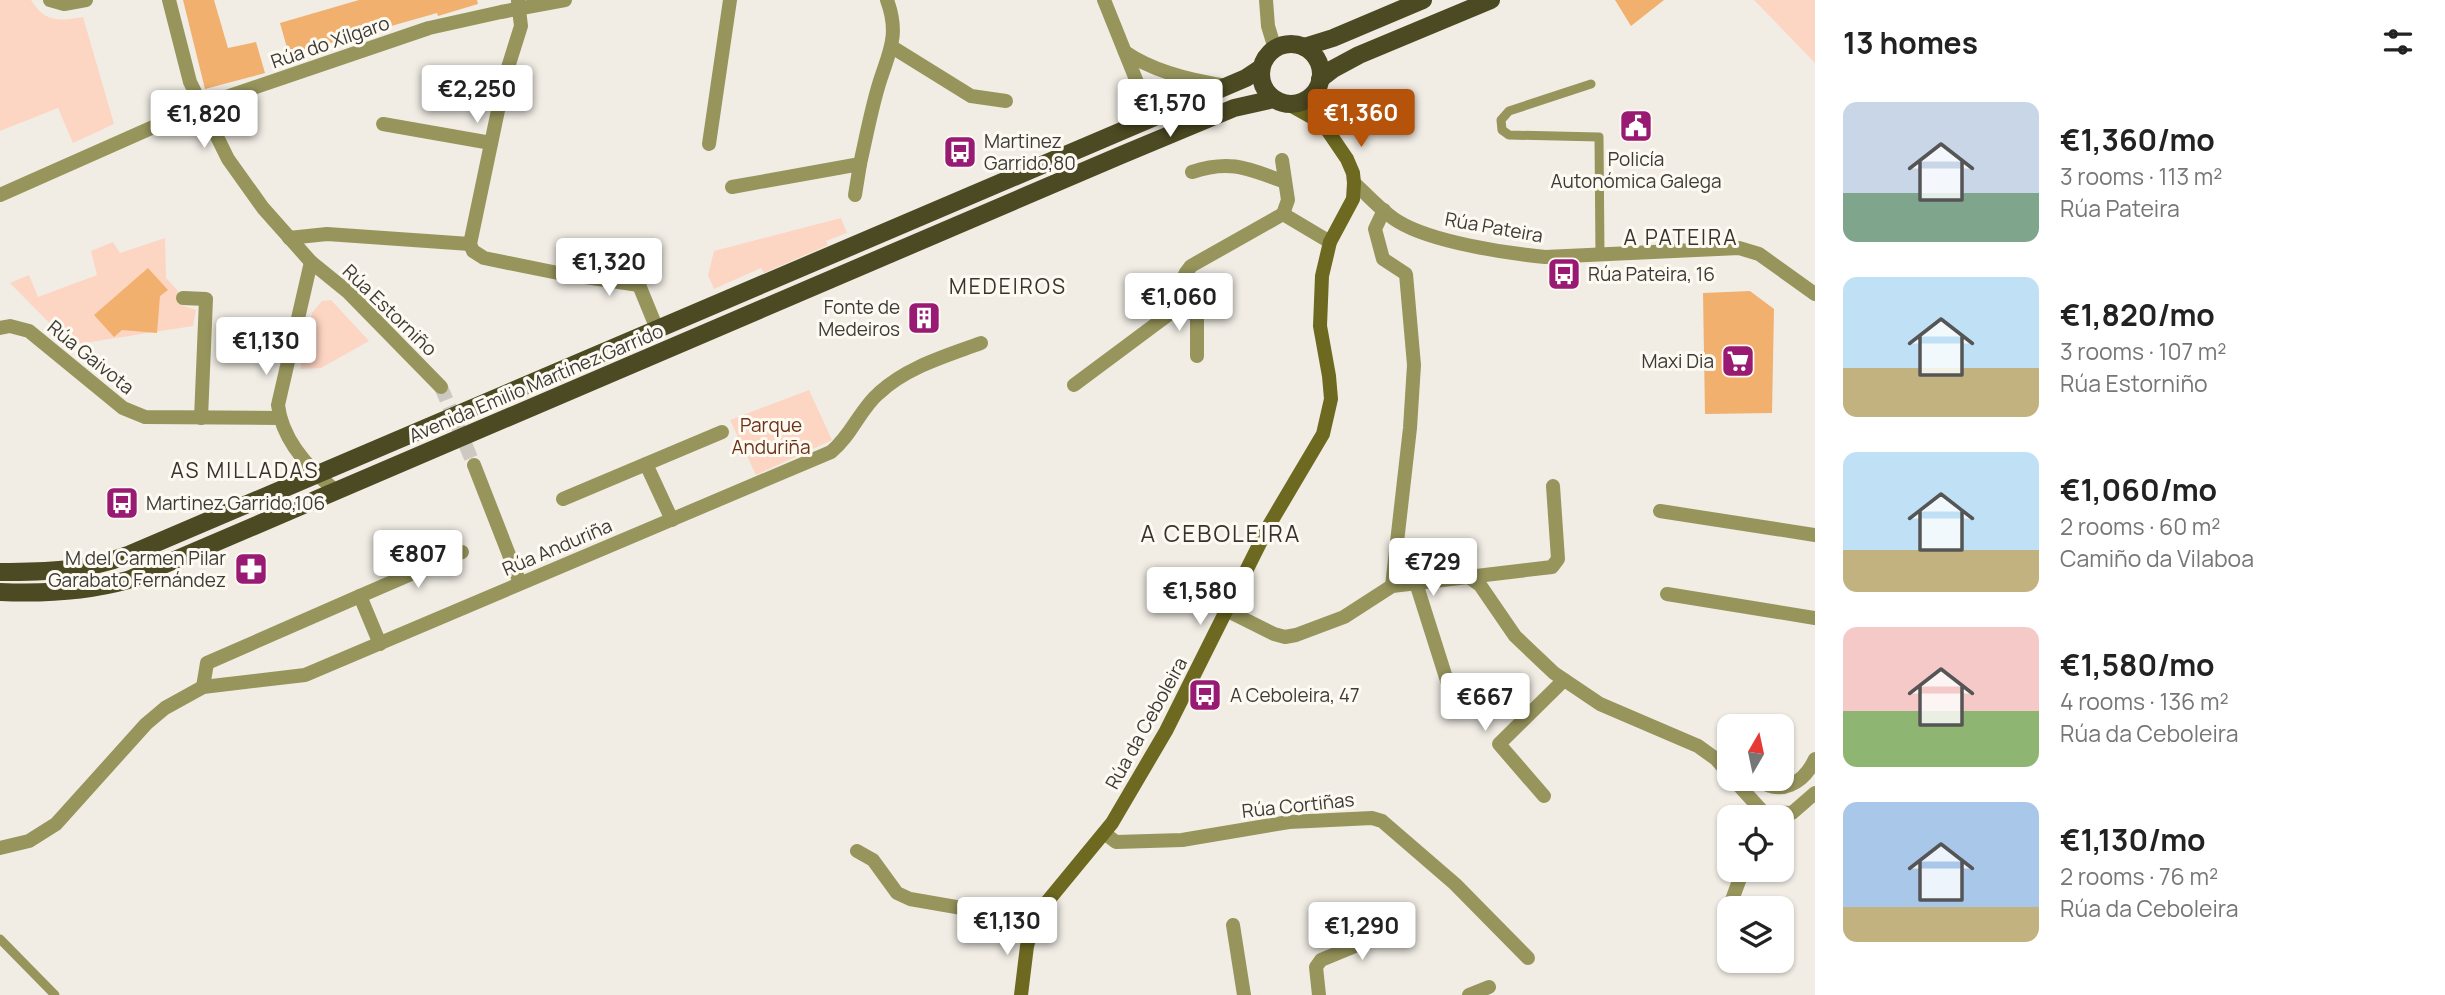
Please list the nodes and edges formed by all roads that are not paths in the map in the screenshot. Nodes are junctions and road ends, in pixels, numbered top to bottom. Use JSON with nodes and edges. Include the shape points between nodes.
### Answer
{"nodes":[{"id":1,"x":50,"y":0,"type":"edge"},
{"id":2,"x":86,"y":0,"type":"edge"},
{"id":3,"x":169,"y":0,"type":"edge"},
{"id":4,"x":565,"y":0,"type":"edge"},
{"id":5,"x":730,"y":0,"type":"edge"},
{"id":6,"x":887,"y":0,"type":"edge"},
{"id":7,"x":1104,"y":0,"type":"edge"},
{"id":8,"x":1266,"y":0,"type":"edge"},
{"id":9,"x":1423,"y":0,"type":"edge"},
{"id":10,"x":1491,"y":0,"type":"edge"},
{"id":11,"x":519,"y":5,"type":"edge"},
{"id":12,"x":892,"y":47,"type":"junction"},
{"id":13,"x":1304,"y":47,"type":"junction"},
{"id":14,"x":1275,"y":49,"type":"junction"},
{"id":15,"x":1125,"y":51,"type":"junction"},
{"id":16,"x":1261,"y":68,"type":"junction"},
{"id":17,"x":1591,"y":84,"type":"dead end"},
{"id":18,"x":1318,"y":85,"type":"junction"},
{"id":19,"x":1228,"y":86,"type":"junction"},
{"id":20,"x":1006,"y":102,"type":"dead end"},
{"id":21,"x":1145,"y":102,"type":"junction"},
{"id":22,"x":1281,"y":102,"type":"junction"},
{"id":23,"x":203,"y":105,"type":"junction"},
{"id":24,"x":1160,"y":114,"type":"junction"},
{"id":25,"x":1139,"y":123,"type":"junction"},
{"id":26,"x":383,"y":124,"type":"dead end"},
{"id":27,"x":1193,"y":126,"type":"junction"},
{"id":28,"x":1328,"y":131,"type":"junction"},
{"id":29,"x":491,"y":143,"type":"junction"},
{"id":30,"x":709,"y":144,"type":"dead end"},
{"id":31,"x":1282,"y":160,"type":"dead end"},
{"id":32,"x":860,"y":164,"type":"junction"},
{"id":33,"x":1192,"y":172,"type":"dead end"},
{"id":34,"x":1285,"y":182,"type":"junction"},
{"id":35,"x":1354,"y":183,"type":"junction"},
{"id":36,"x":732,"y":187,"type":"dead end"},
{"id":37,"x":0,"y":195,"type":"edge"},
{"id":38,"x":855,"y":195,"type":"dead end"},
{"id":39,"x":1384,"y":210,"type":"junction"},
{"id":40,"x":1283,"y":214,"type":"junction"},
{"id":41,"x":289,"y":238,"type":"junction"},
{"id":42,"x":1330,"y":243,"type":"junction"},
{"id":43,"x":470,"y":244,"type":"junction"},
{"id":44,"x":1600,"y":256,"type":"junction"},
{"id":45,"x":311,"y":262,"type":"junction"},
{"id":46,"x":1815,"y":294,"type":"edge"},
{"id":47,"x":183,"y":298,"type":"dead end"},
{"id":48,"x":1179,"y":301,"type":"junction"},
{"id":49,"x":0,"y":328,"type":"edge"},
{"id":50,"x":657,"y":328,"type":"junction"},
{"id":51,"x":981,"y":343,"type":"dead end"},
{"id":52,"x":1197,"y":356,"type":"dead end"},
{"id":53,"x":1074,"y":385,"type":"dead end"},
{"id":54,"x":441,"y":387,"type":"tunnel mouth"},
{"id":55,"x":201,"y":418,"type":"junction"},
{"id":56,"x":280,"y":418,"type":"junction"},
{"id":57,"x":722,"y":432,"type":"dead end"},
{"id":58,"x":646,"y":464,"type":"junction"},
{"id":59,"x":474,"y":465,"type":"tunnel mouth"},
{"id":60,"x":318,"y":473,"type":"junction"},
{"id":61,"x":1553,"y":486,"type":"dead end"},
{"id":62,"x":336,"y":491,"type":"junction"},
{"id":63,"x":563,"y":499,"type":"dead end"},
{"id":64,"x":1660,"y":511,"type":"dead end"},
{"id":65,"x":672,"y":520,"type":"junction"},
{"id":66,"x":1815,"y":535,"type":"edge"},
{"id":67,"x":463,"y":552,"type":"dead end"},
{"id":68,"x":128,"y":555,"type":"junction"},
{"id":69,"x":0,"y":561,"type":"edge"},
{"id":70,"x":0,"y":572,"type":"edge"},
{"id":71,"x":1467,"y":576,"type":"junction"},
{"id":72,"x":520,"y":583,"type":"junction"},
{"id":73,"x":1416,"y":583,"type":"junction"},
{"id":74,"x":1392,"y":586,"type":"junction"},
{"id":75,"x":0,"y":592,"type":"edge"},
{"id":76,"x":1667,"y":594,"type":"dead end"},
{"id":77,"x":360,"y":596,"type":"junction"},
{"id":78,"x":1228,"y":611,"type":"junction"},
{"id":79,"x":1815,"y":618,"type":"edge"},
{"id":80,"x":380,"y":645,"type":"junction"},
{"id":81,"x":1564,"y":680,"type":"junction"},
{"id":82,"x":203,"y":687,"type":"junction"},
{"id":83,"x":1455,"y":706,"type":"dead end"},
{"id":84,"x":1717,"y":757,"type":"edge"},
{"id":85,"x":1815,"y":759,"type":"edge"},
{"id":86,"x":1794,"y":784,"type":"edge"},
{"id":87,"x":1743,"y":791,"type":"edge"},
{"id":88,"x":1815,"y":793,"type":"edge"},
{"id":89,"x":1544,"y":796,"type":"dead end"},
{"id":90,"x":1754,"y":805,"type":"edge"},
{"id":91,"x":1794,"y":811,"type":"edge"},
{"id":92,"x":1104,"y":833,"type":"junction"},
{"id":93,"x":0,"y":848,"type":"edge"},
{"id":94,"x":858,"y":851,"type":"dead end"},
{"id":95,"x":1233,"y":925,"type":"dead end"},
{"id":96,"x":1033,"y":926,"type":"junction"},
{"id":97,"x":1401,"y":927,"type":"dead end"},
{"id":98,"x":0,"y":939,"type":"edge"},
{"id":99,"x":1528,"y":958,"type":"dead end"},
{"id":100,"x":1489,"y":987,"type":"dead end"},
{"id":101,"x":55,"y":995,"type":"edge"},
{"id":102,"x":1021,"y":995,"type":"edge"},
{"id":103,"x":1244,"y":995,"type":"edge"},
{"id":104,"x":1319,"y":995,"type":"edge"},
{"id":105,"x":1469,"y":995,"type":"edge"}],
"edges":[{"from":1,"to":2,"type":"street","via":[[64,4]]},
{"from":3,"to":23,"type":"street","name":"Rúa Estorniño","via":[[190,82]]},
{"from":4,"to":11,"type":"street","name":"Rúa do Xílgaro"},
{"from":5,"to":30,"type":"street"},
{"from":6,"to":12,"type":"street"},
{"from":7,"to":15,"type":"street"},
{"from":8,"to":14,"type":"street"},
{"from":9,"to":13,"type":"main road"},
{"from":10,"to":18,"type":"main road","via":[[1359,55],[1333,69]]},
{"from":11,"to":23,"type":"street","name":"Rúa do Xílgaro","via":[[429,28]]},
{"from":11,"to":29,"type":"street","via":[[521,26]]},
{"from":12,"to":20,"type":"street","via":[[971,96]]},
{"from":12,"to":32,"type":"street"},
{"from":13,"to":14,"type":"main road"},
{"from":13,"to":18,"type":"main road","via":[[1317,60]]},
{"from":14,"to":16,"type":"main road"},
{"from":15,"to":19,"type":"street","via":[[1151,66]]},
{"from":15,"to":21,"type":"street"},
{"from":16,"to":19,"type":"main road","name":"Avenida Emilio Martínez Garrido"},
{"from":16,"to":22,"type":"main road","via":[[1263,86]]},
{"from":17,"to":44,"type":"lane","via":[[1509,111],[1501,120],[1502,130],[1509,135],[1599,137]]},
{"from":18,"to":22,"type":"main road","via":[[1307,99]]},
{"from":18,"to":28,"type":"street","name":"Rúa Pateira"},
{"from":19,"to":24,"type":"main road","name":"Avenida Emilio Martínez Garrido"},
{"from":21,"to":24,"type":"street"},
{"from":21,"to":25,"type":"street"},
{"from":22,"to":27,"type":"main road","name":"Avenida Emilio Martínez Garrido","via":[[1247,104]]},
{"from":22,"to":28,"type":"street","name":"Rúa Pateira"},
{"from":23,"to":37,"type":"street","name":"Rúa do Xílgaro"},
{"from":23,"to":41,"type":"street","name":"Rúa Estorniño","via":[[228,159]]},
{"from":24,"to":25,"type":"main road","name":"Avenida Emilio Martínez Garrido"},
{"from":24,"to":27,"type":"street"},
{"from":25,"to":50,"type":"main road","name":"Avenida Emilio Martínez Garrido"},
{"from":26,"to":29,"type":"street"},
{"from":27,"to":62,"type":"main road","name":"Avenida Emilio Martínez Garrido"},
{"from":28,"to":35,"type":"street","name":"Rúa Pateira","via":[[1353,173]]},
{"from":29,"to":43,"type":"street"},
{"from":31,"to":34,"type":"street"},
{"from":32,"to":36,"type":"street"},
{"from":32,"to":38,"type":"street"},
{"from":33,"to":34,"type":"street","via":[[1240,165]]},
{"from":34,"to":40,"type":"street","via":[[1289,200]]},
{"from":35,"to":39,"type":"street","name":"Rúa Pateira"},
{"from":35,"to":42,"type":"street","name":"Rúa da Ceboleira","via":[[1353,199]]},
{"from":39,"to":44,"type":"street","name":"Rúa Pateira","via":[[1422,233],[1513,253]]},
{"from":39,"to":74,"type":"street","via":[[1374,229],[1383,259],[1406,274],[1414,365]]},
{"from":40,"to":42,"type":"street"},
{"from":40,"to":48,"type":"street","via":[[1191,266],[1181,278]]},
{"from":41,"to":43,"type":"street","via":[[327,234]]},
{"from":41,"to":45,"type":"street","name":"Rúa Estorniño"},
{"from":42,"to":78,"type":"street","name":"Rúa da Ceboleira","via":[[1320,310],[1331,399],[1328,417]]},
{"from":43,"to":50,"type":"street","via":[[484,258],[639,285]]},
{"from":44,"to":46,"type":"street","name":"Rúa Pateira","via":[[1739,248],[1759,254]]},
{"from":45,"to":54,"type":"street","name":"Rúa Estorniño","via":[[348,292]]},
{"from":45,"to":56,"type":"street","via":[[278,405]]},
{"from":47,"to":55,"type":"street","via":[[206,299]]},
{"from":48,"to":52,"type":"street","via":[[1197,317]]},
{"from":48,"to":53,"type":"street","via":[[1172,312]]},
{"from":49,"to":55,"type":"street","name":"Rúa Gaivota","via":[[29,331],[133,414]]},
{"from":50,"to":60,"type":"main road","name":"Avenida Emilio Martínez Garrido"},
{"from":51,"to":65,"type":"street","name":"Rúa Anduriña","via":[[915,368],[877,394],[831,453]]},
{"from":55,"to":56,"type":"street","name":"Rúa Gaivota"},
{"from":56,"to":60,"type":"street","via":[[289,440]]},
{"from":57,"to":58,"type":"street"},
{"from":58,"to":63,"type":"street"},
{"from":58,"to":65,"type":"street"},
{"from":59,"to":72,"type":"street"},
{"from":60,"to":62,"type":"street"},
{"from":60,"to":68,"type":"main road","name":"Avenida Emilio Martínez Garrido"},
{"from":61,"to":71,"type":"street","via":[[1558,559],[1552,567]]},
{"from":62,"to":75,"type":"main road","name":"Avenida Emilio Martínez Garrido","via":[[128,580],[76,591]]},
{"from":64,"to":66,"type":"street"},
{"from":65,"to":72,"type":"street","name":"Rúa Anduriña"},
{"from":67,"to":77,"type":"street"},
{"from":68,"to":69,"type":"main road","via":[[84,562]]},
{"from":68,"to":70,"type":"main road","via":[[66,571]]},
{"from":71,"to":73,"type":"street"},
{"from":71,"to":81,"type":"street","via":[[1480,585],[1515,636]]},
{"from":72,"to":80,"type":"street","name":"Rúa Anduriña"},
{"from":73,"to":74,"type":"street"},
{"from":73,"to":83,"type":"street"},
{"from":74,"to":78,"type":"street","via":[[1345,617],[1285,637]]},
{"from":76,"to":79,"type":"street"},
{"from":77,"to":80,"type":"street"},
{"from":77,"to":82,"type":"street","via":[[207,663]]},
{"from":78,"to":92,"type":"street","name":"Rúa da Ceboleira","via":[[1166,731]]},
{"from":80,"to":82,"type":"street","name":"Rúa Anduriña","via":[[305,676]]},
{"from":81,"to":84,"type":"street","via":[[1600,704]]},
{"from":81,"to":89,"type":"street","via":[[1499,744]]},
{"from":82,"to":93,"type":"street","name":"Rúa Anduriña","via":[[146,723],[56,824],[29,841]]},
{"from":85,"to":86,"type":"street"},
{"from":87,"to":90,"type":"street"},
{"from":88,"to":91,"type":"street"},
{"from":92,"to":96,"type":"street","name":"Rúa da Ceboleira","via":[[1052,894]]},
{"from":92,"to":99,"type":"street","name":"Rúa Cortiñas","via":[[1116,842],[1182,840],[1289,822],[1372,818],[1382,821],[1455,884]]},
{"from":94,"to":96,"type":"street","via":[[873,860],[897,893],[910,899],[1008,916]]},
{"from":95,"to":103,"type":"street"},
{"from":96,"to":102,"type":"street","name":"Rúa da Ceboleira"},
{"from":97,"to":104,"type":"street","via":[[1321,960],[1316,967]]},
{"from":98,"to":101,"type":"lane"},
{"from":100,"to":105,"type":"street"}]}
